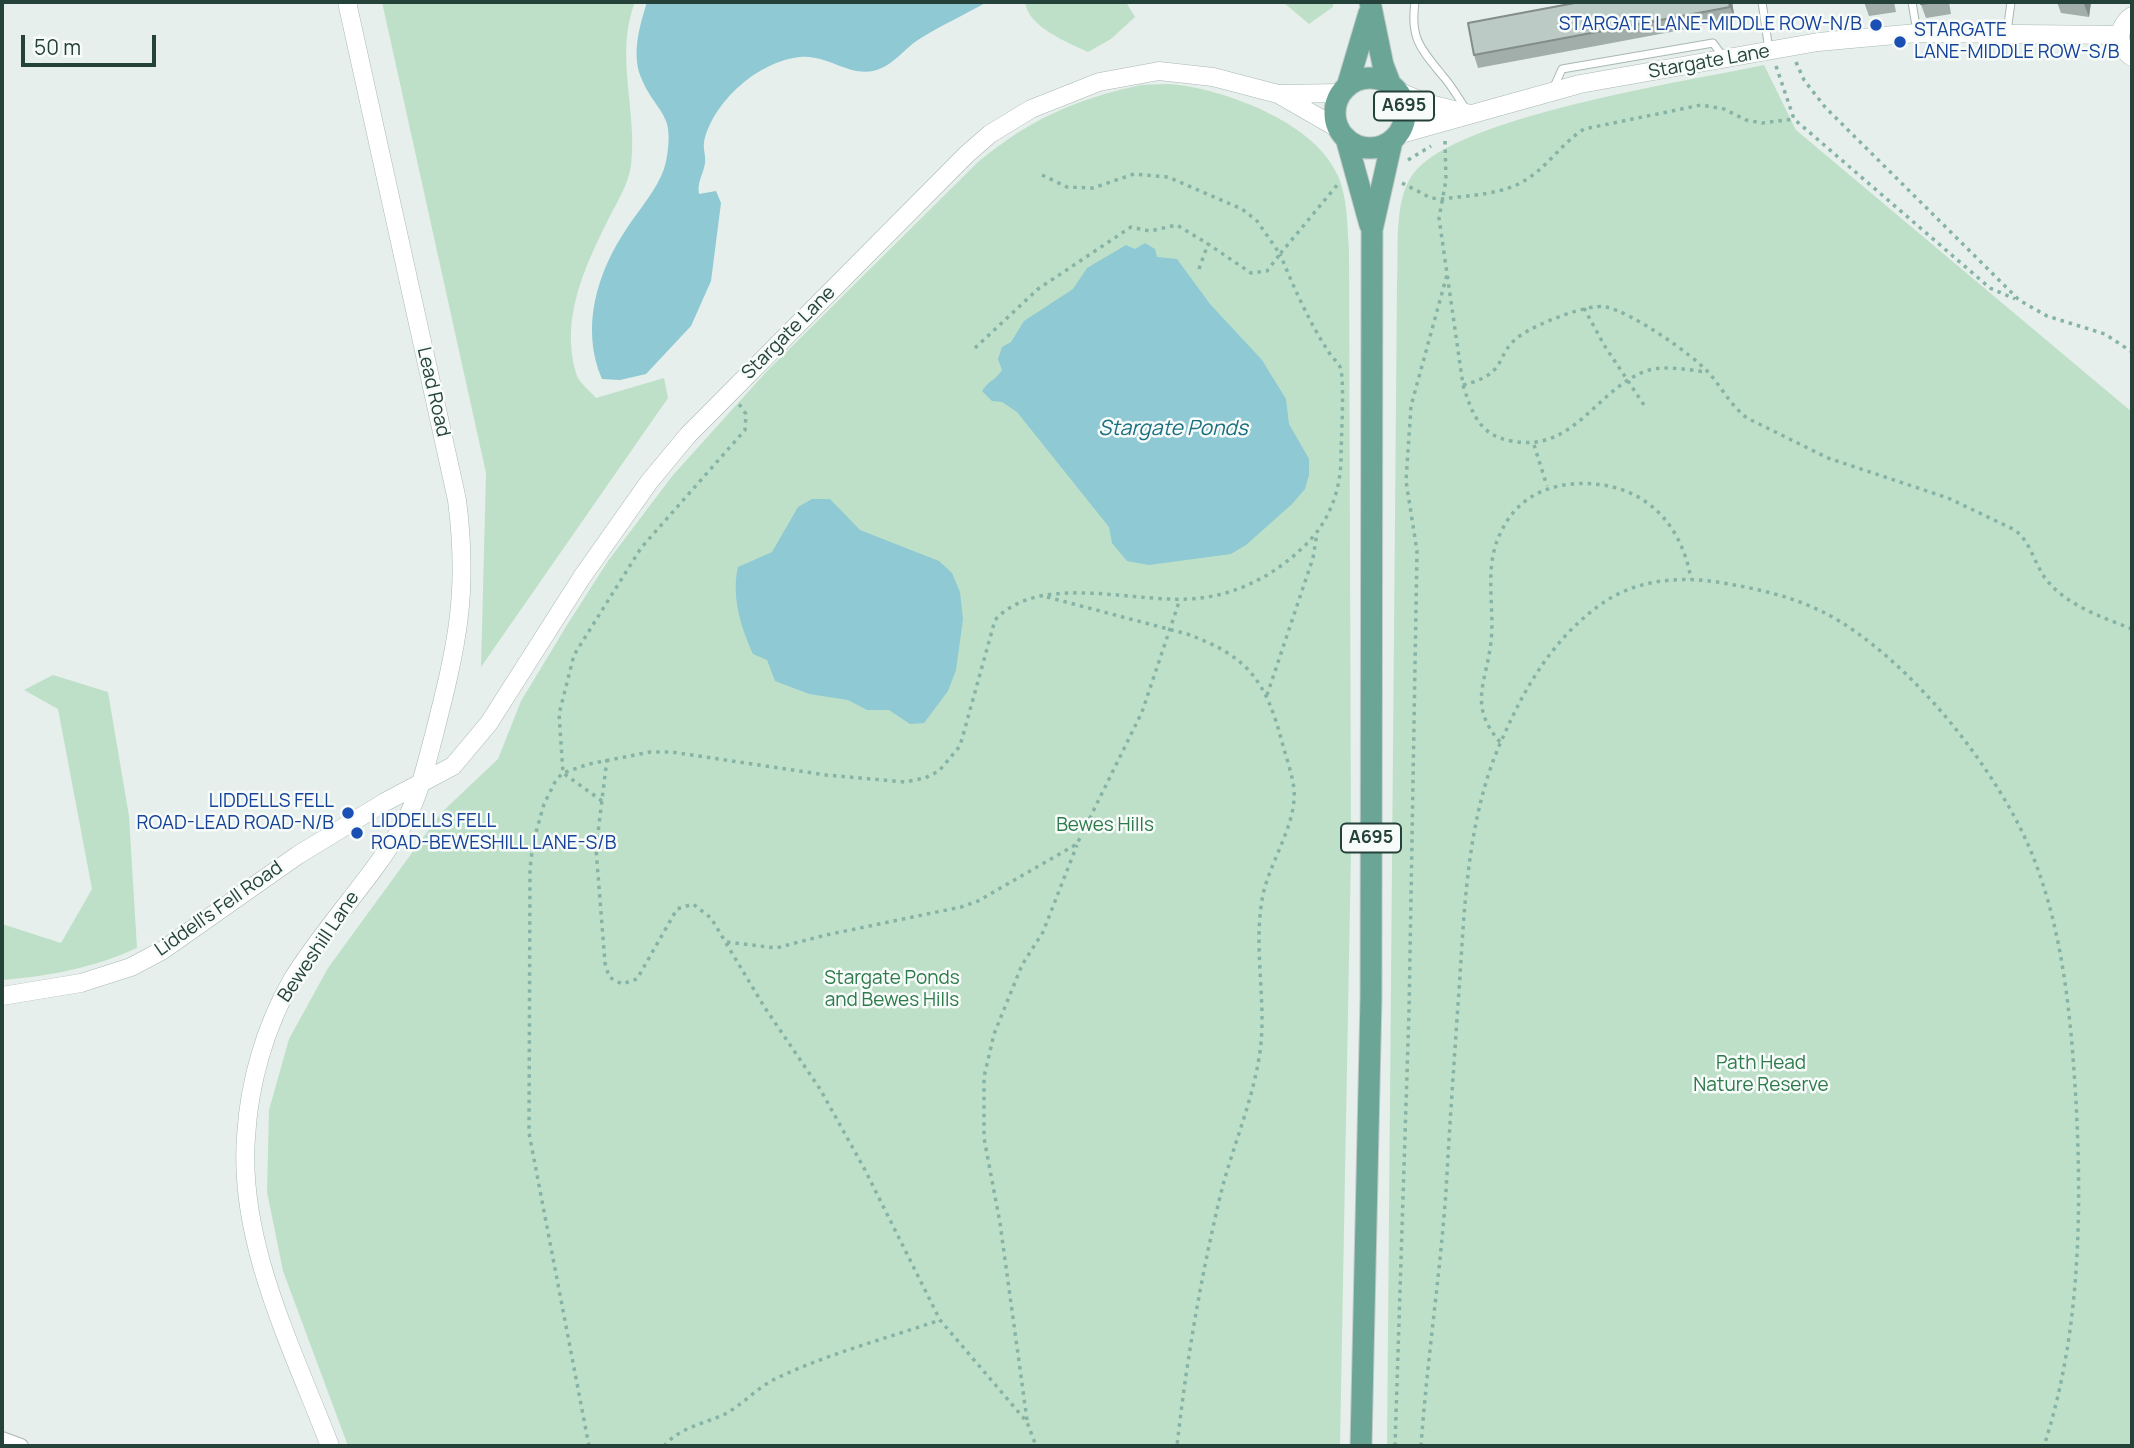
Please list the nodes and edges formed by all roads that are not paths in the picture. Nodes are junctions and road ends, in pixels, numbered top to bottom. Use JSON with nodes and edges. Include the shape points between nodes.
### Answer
{"nodes":[{"id":1,"x":347,"y":2,"type":"edge"},
{"id":2,"x":1415,"y":2,"type":"edge"},
{"id":3,"x":1762,"y":2,"type":"edge"},
{"id":4,"x":1912,"y":2,"type":"edge"},
{"id":5,"x":2011,"y":2,"type":"edge"},
{"id":6,"x":1370,"y":5,"type":"edge"},
{"id":7,"x":2132,"y":16,"type":"edge"},
{"id":8,"x":1917,"y":33,"type":"junction"},
{"id":9,"x":2007,"y":33,"type":"junction"},
{"id":10,"x":2120,"y":35,"type":"junction"},
{"id":11,"x":1770,"y":51,"type":"junction"},
{"id":12,"x":2132,"y":57,"type":"edge"},
{"id":13,"x":1394,"y":87,"type":"junction"},
{"id":14,"x":1344,"y":90,"type":"junction"},
{"id":15,"x":1279,"y":94,"type":"junction"},
{"id":16,"x":1470,"y":114,"type":"junction"},
{"id":17,"x":1343,"y":134,"type":"junction"},
{"id":18,"x":1395,"y":138,"type":"junction"},
{"id":19,"x":1371,"y":230,"type":"junction"},
{"id":20,"x":421,"y":784,"type":"junction"},
{"id":21,"x":2,"y":996,"type":"edge"},
{"id":22,"x":2,"y":1439,"type":"edge"},
{"id":23,"x":21,"y":1446,"type":"edge"},
{"id":24,"x":330,"y":1446,"type":"edge"},
{"id":25,"x":1361,"y":1446,"type":"edge"}],
"edges":[{"from":1,"to":20,"type":"street","name":"Lead Road","via":[[455,489],[461,536],[459,635]]},
{"from":2,"to":16,"type":"lane","via":[[1415,39]]},
{"from":3,"to":11,"type":"lane"},
{"from":4,"to":8,"type":"lane"},
{"from":5,"to":9,"type":"lane"},
{"from":6,"to":13,"type":"main road","number":"A695"},
{"from":6,"to":14,"type":"main road","number":"A695"},
{"from":7,"to":10,"type":"street"},
{"from":8,"to":9,"type":"street","name":"Stargate Lane"},
{"from":8,"to":11,"type":"street","name":"Stargate Lane"},
{"from":9,"to":10,"type":"street","name":"Stargate Lane"},
{"from":10,"to":12,"type":"street","via":[[2123,49]]},
{"from":11,"to":16,"type":"street","name":"Stargate Lane","via":[[1552,91]]},
{"from":13,"to":14,"type":"main road","number":"A695","via":[[1372,78]]},
{"from":13,"to":16,"type":"street","name":"Stargate Lane","via":[[1426,103]]},
{"from":13,"to":18,"type":"main road","number":"A695","via":[[1405,118]]},
{"from":14,"to":15,"type":"street","name":"Stargate Lane"},
{"from":14,"to":17,"type":"main road","number":"A695","via":[[1336,110]]},
{"from":15,"to":17,"type":"street","name":"Stargate Lane"},
{"from":15,"to":20,"type":"street","name":"Stargate Lane","via":[[1213,77],[1159,71],[1099,82],[1031,109],[990,134],[730,391],[649,482],[473,745],[453,766]]},
{"from":16,"to":18,"type":"street","name":"Stargate Lane"},
{"from":17,"to":18,"type":"main road","number":"A695","via":[[1365,147]]},
{"from":17,"to":19,"type":"main road","number":"A695"},
{"from":18,"to":19,"type":"main road","number":"A695"},
{"from":19,"to":25,"type":"main road","number":"A695","via":[[1371,984]]},
{"from":20,"to":21,"type":"street","name":"Liddell's Fell Road","via":[[298,855],[163,950],[131,967],[81,984]]},
{"from":20,"to":24,"type":"street","name":"Beweshill Lane","via":[[390,846],[313,950],[279,1005],[250,1101],[246,1167],[260,1256]]},
{"from":22,"to":23,"type":"street"}]}
